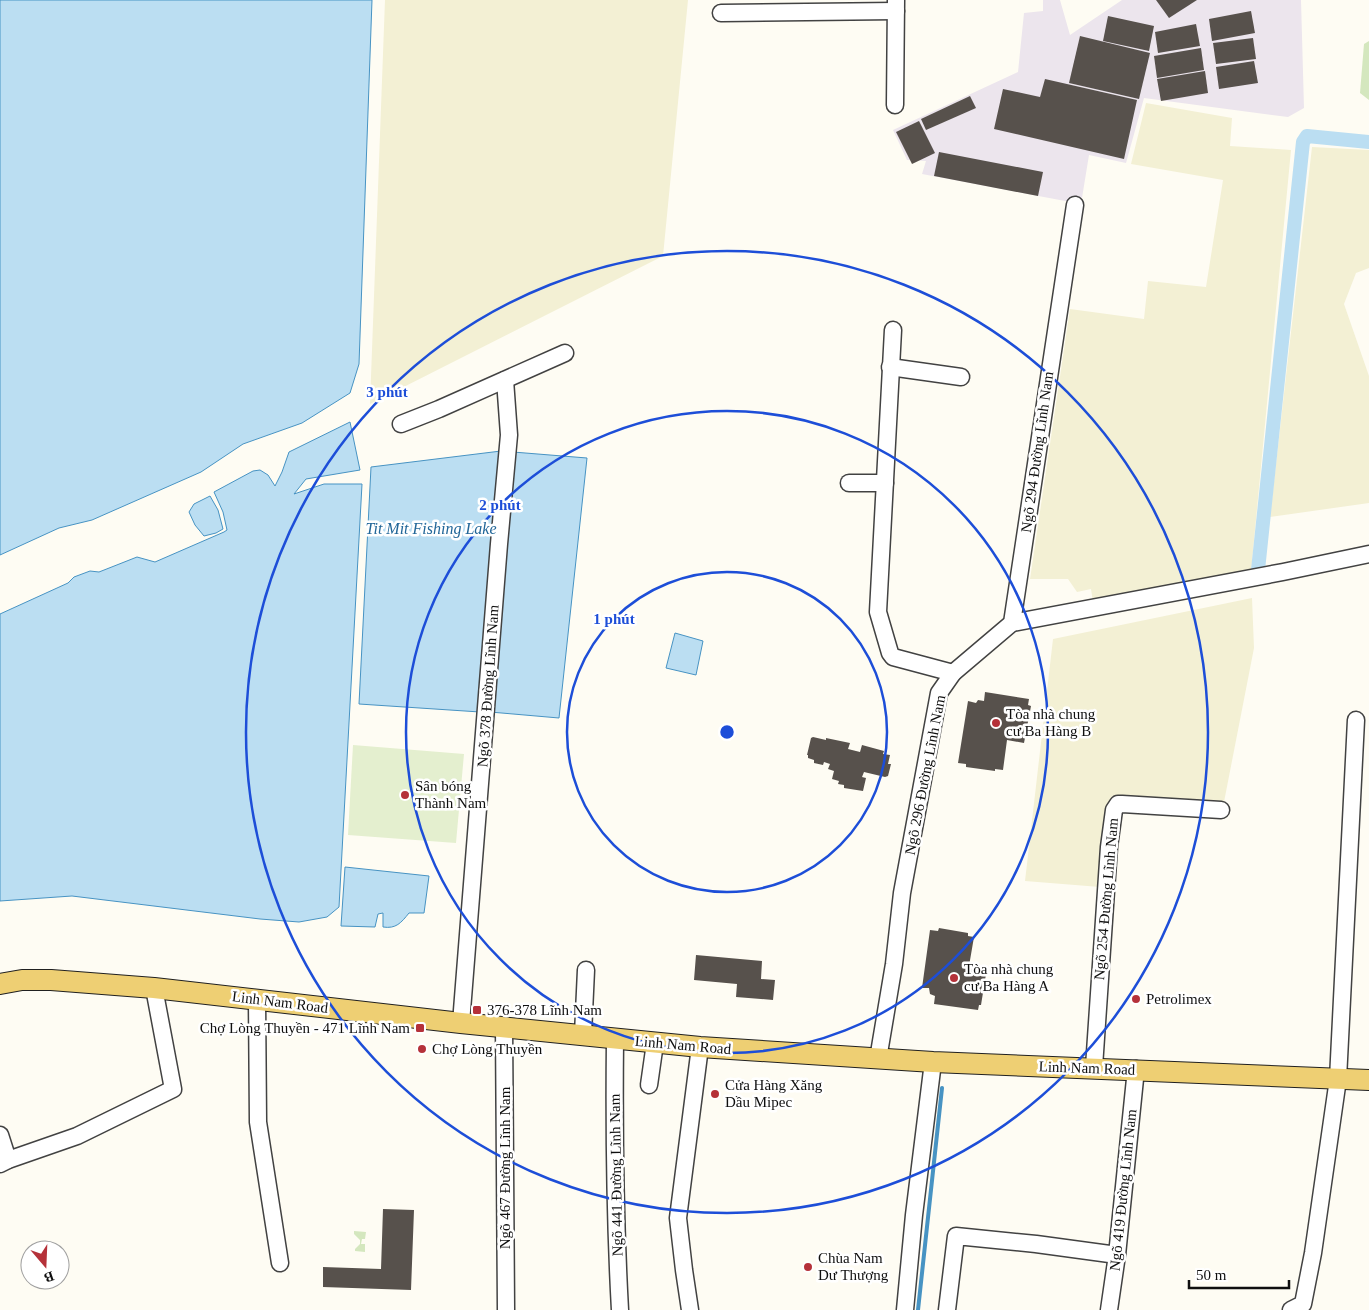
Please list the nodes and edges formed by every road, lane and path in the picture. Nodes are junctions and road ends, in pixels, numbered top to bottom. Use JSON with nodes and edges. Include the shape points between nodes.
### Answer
{"nodes":[{"id":1,"x":896,"y":5,"type":"edge"},
{"id":2,"x":781,"y":6,"type":"edge"},
{"id":3,"x":721,"y":14,"type":"dead end"},
{"id":4,"x":895,"y":105,"type":"dead end"},
{"id":5,"x":1075,"y":205,"type":"dead end"},
{"id":6,"x":893,"y":330,"type":"dead end"},
{"id":7,"x":565,"y":353,"type":"dead end"},
{"id":8,"x":890,"y":367,"type":"junction"},
{"id":9,"x":961,"y":377,"type":"dead end"},
{"id":10,"x":505,"y":380,"type":"junction"},
{"id":11,"x":401,"y":424,"type":"dead end"},
{"id":12,"x":848,"y":483,"type":"dead end"},
{"id":13,"x":884,"y":483,"type":"junction"},
{"id":14,"x":1369,"y":554,"type":"edge"},
{"id":15,"x":1012,"y":624,"type":"junction"},
{"id":16,"x":953,"y":673,"type":"junction"},
{"id":17,"x":1356,"y":720,"type":"dead end"},
{"id":18,"x":1221,"y":810,"type":"dead end"},
{"id":19,"x":586,"y":970,"type":"dead end"},
{"id":20,"x":0,"y":984,"type":"edge"},
{"id":21,"x":154,"y":988,"type":"junction"},
{"id":22,"x":257,"y":999,"type":"junction"},
{"id":23,"x":461,"y":1023,"type":"junction"},
{"id":24,"x":504,"y":1026,"type":"junction"},
{"id":25,"x":584,"y":1034,"type":"junction"},
{"id":26,"x":616,"y":1039,"type":"junction"},
{"id":27,"x":655,"y":1043,"type":"junction"},
{"id":28,"x":700,"y":1047,"type":"junction"},
{"id":29,"x":878,"y":1059,"type":"junction"},
{"id":30,"x":933,"y":1062,"type":"junction"},
{"id":31,"x":1094,"y":1067,"type":"junction"},
{"id":32,"x":1136,"y":1070,"type":"junction"},
{"id":33,"x":1338,"y":1079,"type":"junction"},
{"id":34,"x":1369,"y":1080,"type":"edge"},
{"id":35,"x":648,"y":1085,"type":"dead end"},
{"id":36,"x":0,"y":1135,"type":"edge"},
{"id":37,"x":4,"y":1162,"type":"edge"},
{"id":38,"x":1118,"y":1256,"type":"junction"},
{"id":39,"x":280,"y":1263,"type":"dead end"},
{"id":40,"x":506,"y":1310,"type":"edge"},
{"id":41,"x":620,"y":1310,"type":"edge"},
{"id":42,"x":690,"y":1310,"type":"edge"},
{"id":43,"x":905,"y":1310,"type":"edge"},
{"id":44,"x":947,"y":1310,"type":"edge"},
{"id":45,"x":1109,"y":1310,"type":"edge"},
{"id":46,"x":1291,"y":1310,"type":"edge"}],
"edges":[{"from":1,"to":2,"type":"street"},
{"from":1,"to":4,"type":"street"},
{"from":2,"to":3,"type":"street"},
{"from":5,"to":15,"type":"street","name":"Ngõ 294 Đường Lĩnh Nam"},
{"from":6,"to":8,"type":"street"},
{"from":7,"to":10,"type":"street"},
{"from":8,"to":9,"type":"street"},
{"from":8,"to":13,"type":"street"},
{"from":10,"to":11,"type":"street"},
{"from":10,"to":23,"type":"street","name":"Ngõ 378 Đường Lĩnh Nam","via":[[509,435]]},
{"from":12,"to":13,"type":"street"},
{"from":13,"to":16,"type":"street","via":[[878,612],[890,654],[899,660]]},
{"from":14,"to":15,"type":"street"},
{"from":15,"to":16,"type":"street"},
{"from":16,"to":29,"type":"street","name":"Ngõ 296 Đường Lĩnh Nam","via":[[939,693],[902,892]]},
{"from":17,"to":33,"type":"street"},
{"from":18,"to":31,"type":"street","name":"Ngõ 254 Đường Lĩnh Nam","via":[[1115,806],[1109,847]]},
{"from":19,"to":25,"type":"street"},
{"from":20,"to":21,"type":"main road","name":"Linh Nam Road","via":[[51,980]]},
{"from":21,"to":22,"type":"main road","name":"Linh Nam Road"},
{"from":21,"to":37,"type":"street","via":[[173,1089],[77,1136]]},
{"from":22,"to":23,"type":"main road","name":"Linh Nam Road"},
{"from":22,"to":39,"type":"street","via":[[258,1122]]},
{"from":23,"to":24,"type":"main road","name":"Linh Nam Road"},
{"from":24,"to":25,"type":"main road","name":"Linh Nam Road"},
{"from":24,"to":40,"type":"street","name":"Ngõ 467 Đường Lĩnh Nam"},
{"from":25,"to":26,"type":"main road","name":"Linh Nam Road"},
{"from":26,"to":27,"type":"main road","name":"Linh Nam Road"},
{"from":26,"to":41,"type":"street","name":"Ngõ 441 Đường Lĩnh Nam","via":[[614,1144]]},
{"from":27,"to":28,"type":"main road","name":"Linh Nam Road"},
{"from":27,"to":35,"type":"street"},
{"from":28,"to":29,"type":"main road","name":"Linh Nam Road"},
{"from":28,"to":42,"type":"street","via":[[678,1218]]},
{"from":29,"to":30,"type":"main road","name":"Linh Nam Road"},
{"from":30,"to":31,"type":"main road","name":"Linh Nam Road"},
{"from":30,"to":43,"type":"street"},
{"from":31,"to":32,"type":"main road","name":"Linh Nam Road"},
{"from":32,"to":33,"type":"main road","name":"Linh Nam Road"},
{"from":32,"to":38,"type":"street","name":"Ngõ 419 Đường Lĩnh Nam"},
{"from":33,"to":34,"type":"main road","name":"Linh Nam Road"},
{"from":33,"to":46,"type":"street","via":[[1303,1304]]},
{"from":36,"to":37,"type":"street"},
{"from":38,"to":44,"type":"street","via":[[956,1236]]},
{"from":38,"to":45,"type":"street","name":"Ngõ 419 Đường Lĩnh Nam"}]}
